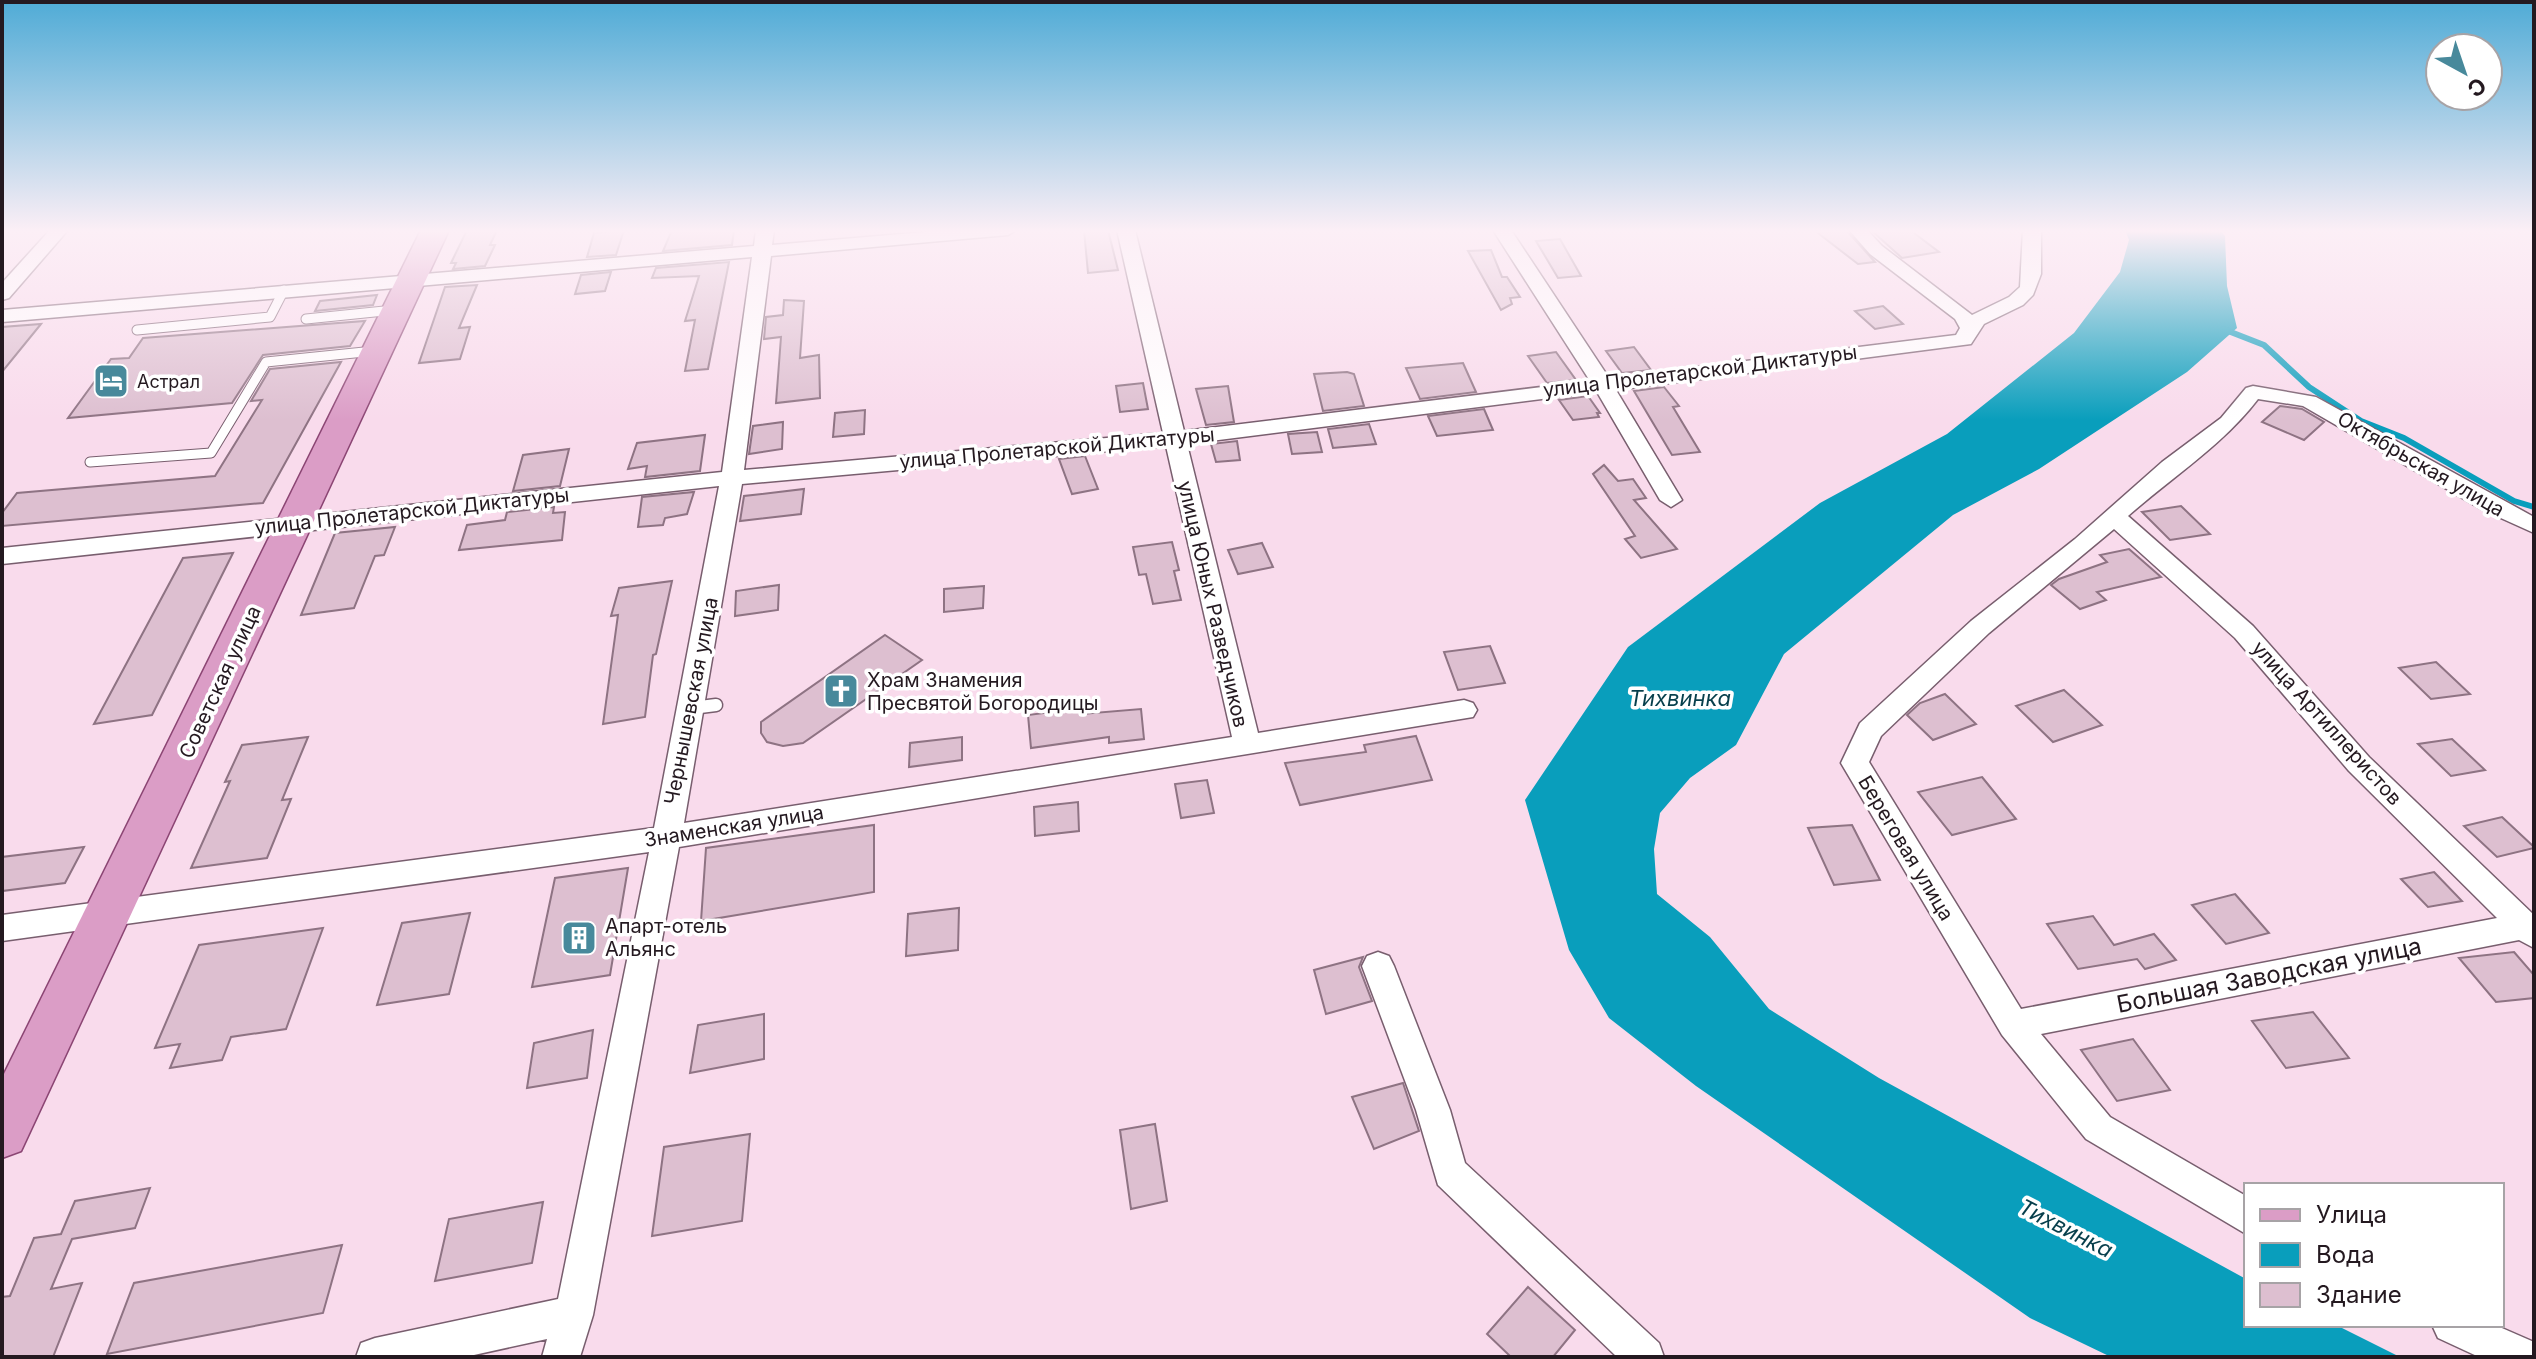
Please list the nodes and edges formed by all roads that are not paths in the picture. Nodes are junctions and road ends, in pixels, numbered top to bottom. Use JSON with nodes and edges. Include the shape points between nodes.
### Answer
{"nodes":[{"id":1,"x":247,"y":293,"type":"edge"},
{"id":2,"x":282,"y":293,"type":"edge"},
{"id":3,"x":387,"y":293,"type":"edge"},
{"id":4,"x":409,"y":293,"type":"edge"},
{"id":5,"x":757,"y":293,"type":"edge"},
{"id":6,"x":1140,"y":293,"type":"edge"},
{"id":7,"x":1543,"y":293,"type":"edge"},
{"id":8,"x":1933,"y":293,"type":"edge"},
{"id":9,"x":2024,"y":293,"type":"edge"},
{"id":10,"x":405,"y":294,"type":"junction"},
{"id":11,"x":2,"y":316,"type":"edge"},
{"id":12,"x":306,"y":319,"type":"dead end"},
{"id":13,"x":1968,"y":325,"type":"junction"},
{"id":14,"x":137,"y":330,"type":"dead end"},
{"id":15,"x":378,"y":351,"type":"junction"},
{"id":16,"x":1602,"y":383,"type":"junction"},
{"id":17,"x":2309,"y":401,"type":"joint"},
{"id":18,"x":1173,"y":439,"type":"junction"},
{"id":19,"x":90,"y":462,"type":"dead end"},
{"id":20,"x":732,"y":478,"type":"junction"},
{"id":21,"x":1671,"y":500,"type":"dead end"},
{"id":22,"x":2115,"y":517,"type":"junction"},
{"id":23,"x":296,"y":523,"type":"junction"},
{"id":24,"x":2534,"y":526,"type":"edge"},
{"id":25,"x":2,"y":556,"type":"edge"},
{"id":26,"x":1464,"y":710,"type":"dead end"},
{"id":27,"x":1247,"y":745,"type":"junction"},
{"id":28,"x":665,"y":838,"type":"junction"},
{"id":29,"x":110,"y":914,"type":"junction"},
{"id":30,"x":2,"y":928,"type":"edge"},
{"id":31,"x":2531,"y":928,"type":"edge"},
{"id":32,"x":1378,"y":966,"type":"dead end"},
{"id":33,"x":2013,"y":1025,"type":"junction"},
{"id":34,"x":2,"y":1133,"type":"edge"},
{"id":35,"x":2244,"y":1215,"type":"edge"},
{"id":36,"x":574,"y":1315,"type":"junction"},
{"id":37,"x":2456,"y":1327,"type":"edge"},
{"id":38,"x":375,"y":1357,"type":"edge"},
{"id":39,"x":561,"y":1357,"type":"edge"},
{"id":40,"x":1645,"y":1357,"type":"edge"},
{"id":41,"x":2523,"y":1357,"type":"edge"}],
"edges":[{"from":1,"to":11,"type":"street"},
{"from":2,"to":14,"type":"lane","via":[[270,317]]},
{"from":3,"to":10,"type":"street"},
{"from":4,"to":10,"type":"street"},
{"from":5,"to":20,"type":"street","name":"Чернышевская улица"},
{"from":6,"to":18,"type":"street","name":"улица Юных Разведчиков"},
{"from":7,"to":16,"type":"street"},
{"from":8,"to":13,"type":"street"},
{"from":9,"to":13,"type":"street","name":"улица Пролетарской Диктатуры"},
{"from":10,"to":12,"type":"lane"},
{"from":10,"to":15,"type":"main road","name":"Советская улица"},
{"from":13,"to":16,"type":"street","name":"улица Пролетарской Диктатуры","via":[[1964,340]]},
{"from":15,"to":19,"type":"lane","via":[[266,362],[211,453]]},
{"from":15,"to":23,"type":"main road","name":"Советская улица"},
{"from":16,"to":18,"type":"street","name":"улица Пролетарской Диктатуры"},
{"from":16,"to":21,"type":"street"},
{"from":17,"to":22,"type":"street","name":"Береговая улица","via":[[2253,392],[2229,423]]},
{"from":17,"to":24,"type":"street","name":"Октябрьская улица"},
{"from":18,"to":20,"type":"street","name":"улица Пролетарской Диктатуры"},
{"from":18,"to":27,"type":"street","name":"улица Юных Разведчиков"},
{"from":20,"to":23,"type":"street","name":"улица Пролетарской Диктатуры"},
{"from":20,"to":28,"type":"street","name":"Чернышевская улица","via":[[704,706]]},
{"from":22,"to":31,"type":"street","name":"улица Артиллеристов","via":[[2244,632],[2359,764]]},
{"from":22,"to":33,"type":"street","name":"Береговая улица","via":[[1980,627],[1870,730],[1855,763]]},
{"from":23,"to":25,"type":"street","name":"улица Пролетарской Диктатуры"},
{"from":23,"to":29,"type":"main road","name":"Советская улица"},
{"from":26,"to":27,"type":"street","name":"Знаменская улица"},
{"from":27,"to":28,"type":"street","name":"Знаменская улица"},
{"from":28,"to":29,"type":"street","name":"Знаменская улица"},
{"from":28,"to":36,"type":"street","name":"Чернышевская улица"},
{"from":29,"to":30,"type":"street","name":"Знаменская улица"},
{"from":29,"to":34,"type":"main road","name":"Советская улица"},
{"from":31,"to":33,"type":"street","name":"Большая Заводская улица"},
{"from":32,"to":40,"type":"street","via":[[1433,1110],[1450,1173]]},
{"from":33,"to":35,"type":"street","name":"Береговая улица","via":[[2098,1128]]},
{"from":36,"to":38,"type":"street"},
{"from":36,"to":39,"type":"street","name":"Чернышевская улица"},
{"from":37,"to":41,"type":"street"}]}
